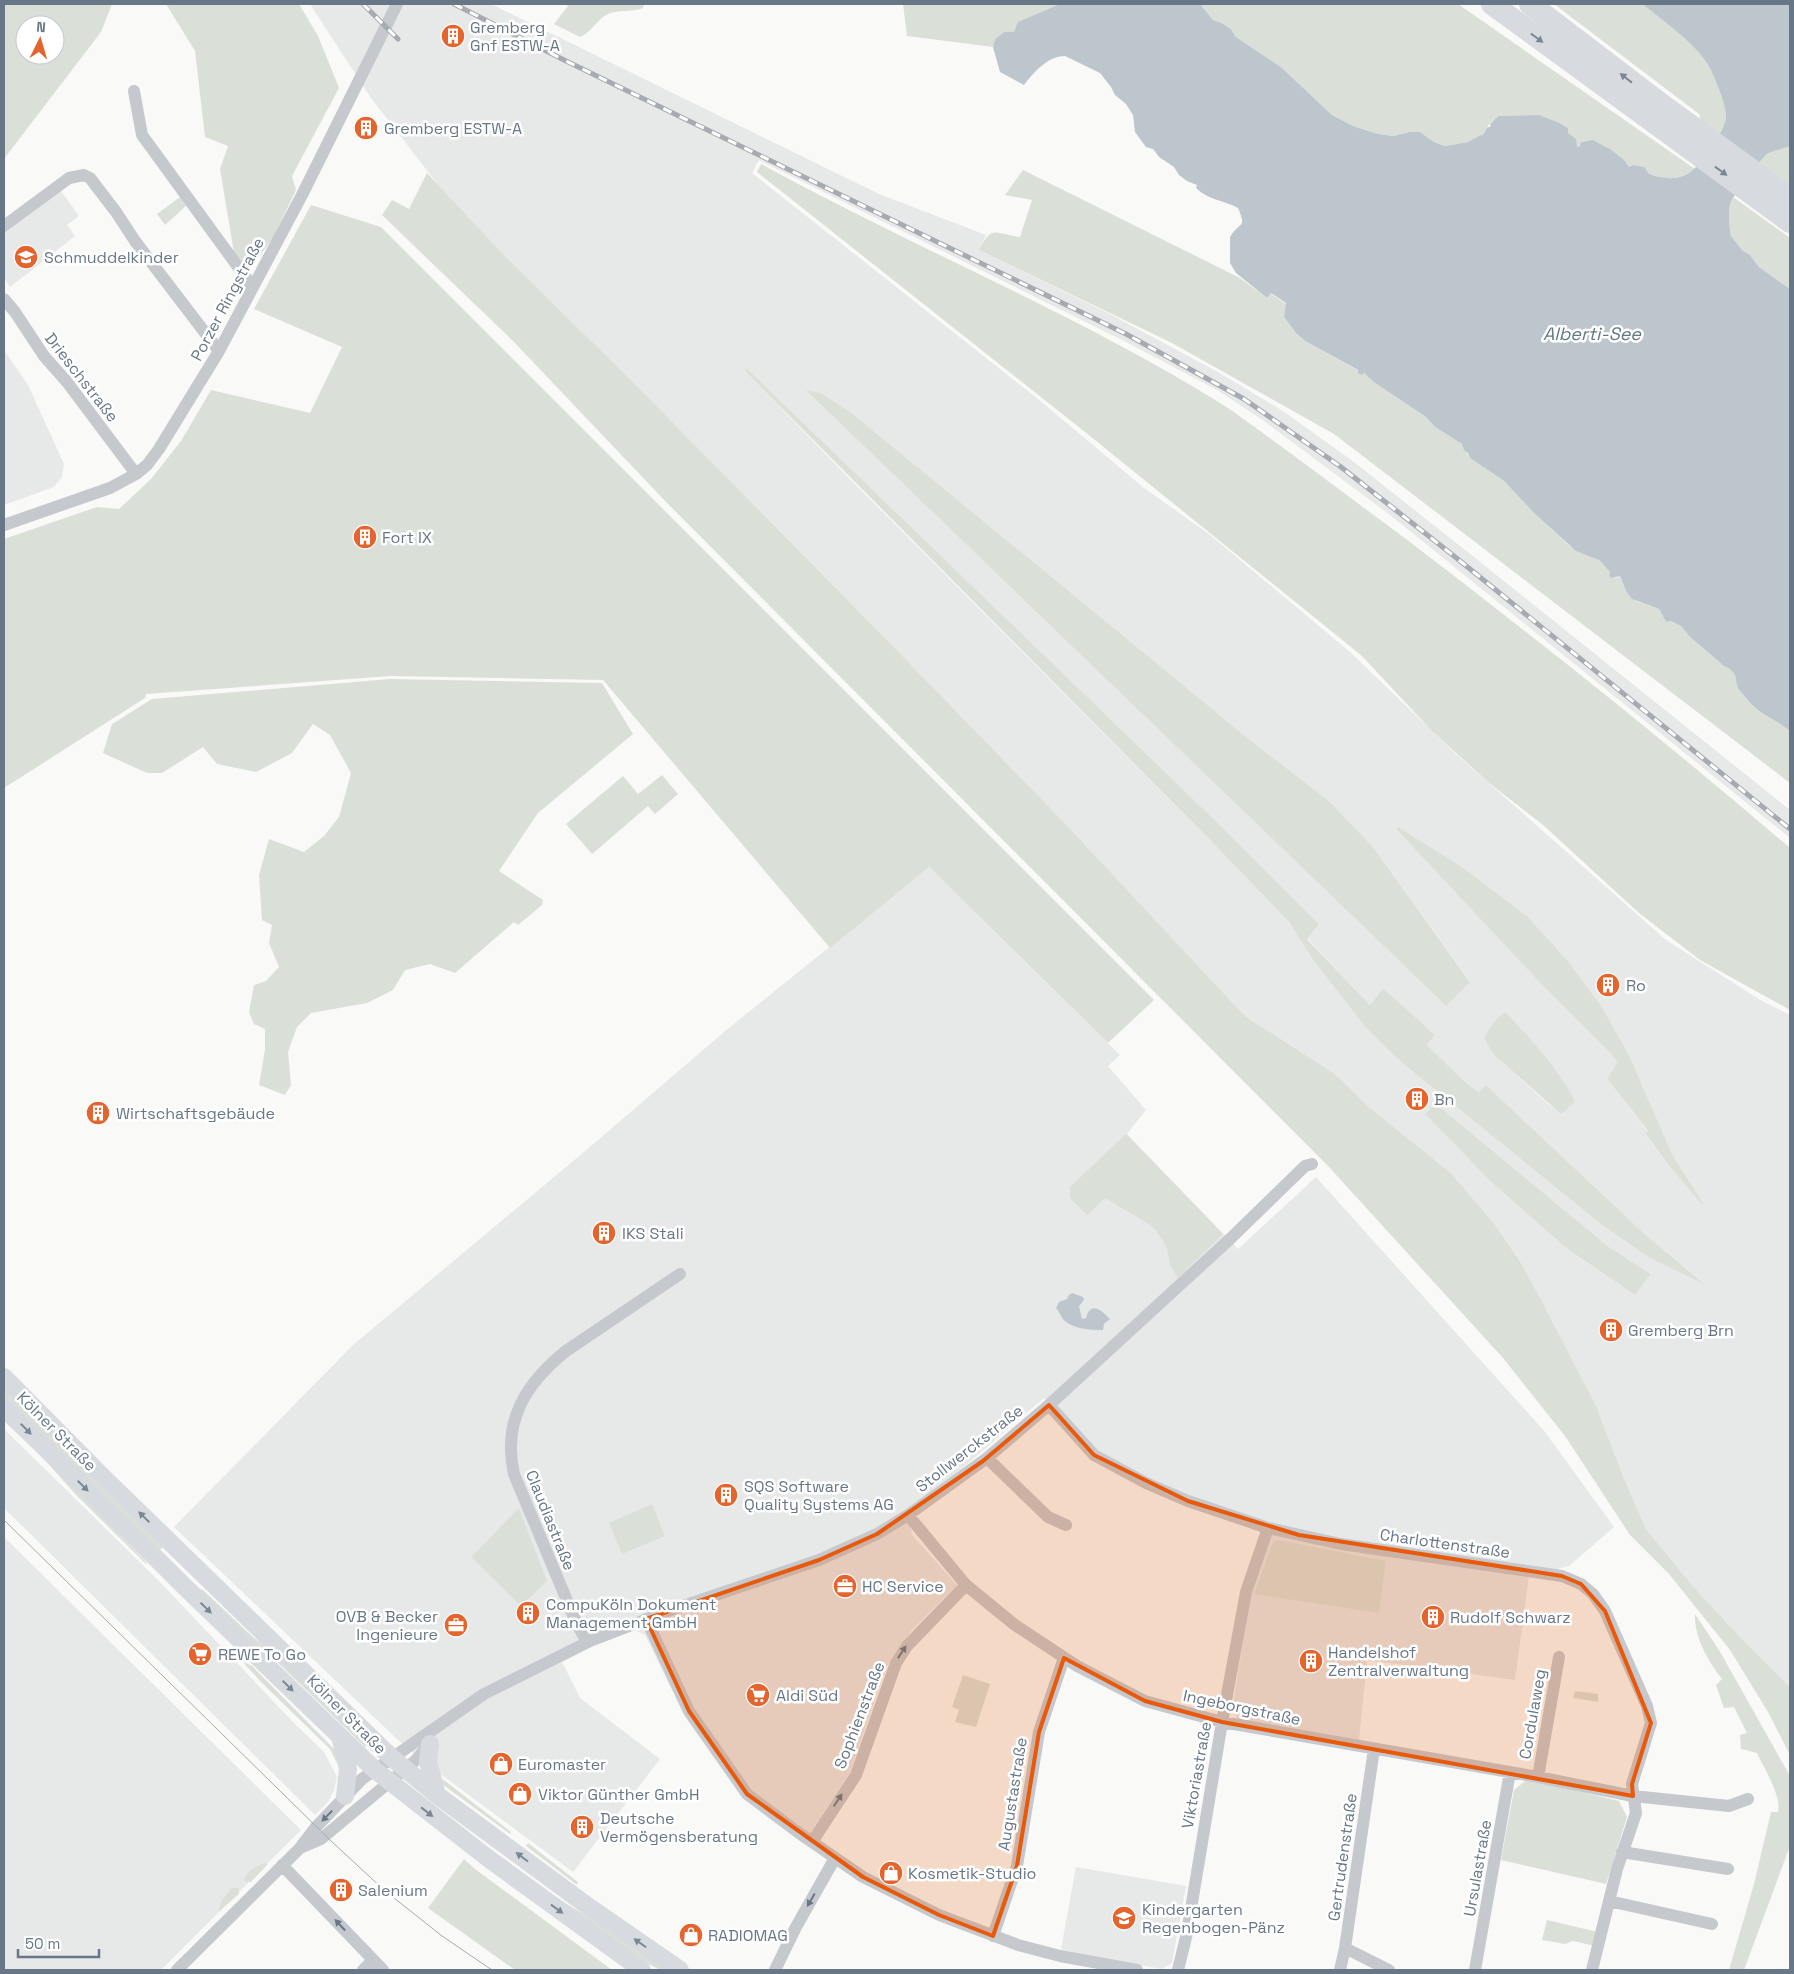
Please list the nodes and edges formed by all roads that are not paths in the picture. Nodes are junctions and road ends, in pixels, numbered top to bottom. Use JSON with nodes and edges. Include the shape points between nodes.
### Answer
{"nodes":[{"id":1,"x":397,"y":4,"type":"edge"},
{"id":2,"x":1530,"y":4,"type":"edge"},
{"id":3,"x":1493,"y":5,"type":"edge"},
{"id":4,"x":134,"y":91,"type":"dead end"},
{"id":5,"x":1690,"y":137,"type":"junction"},
{"id":6,"x":1763,"y":190,"type":"junction"},
{"id":7,"x":1790,"y":198,"type":"edge"},
{"id":8,"x":1790,"y":222,"type":"edge"},
{"id":9,"x":4,"y":226,"type":"edge"},
{"id":10,"x":252,"y":286,"type":"junction"},
{"id":11,"x":4,"y":299,"type":"edge"},
{"id":12,"x":219,"y":352,"type":"junction"},
{"id":13,"x":136,"y":474,"type":"junction"},
{"id":14,"x":4,"y":525,"type":"edge"},
{"id":15,"x":1312,"y":1164,"type":"dead end"},
{"id":16,"x":680,"y":1274,"type":"dead end"},
{"id":17,"x":4,"y":1377,"type":"edge"},
{"id":18,"x":1049,"y":1405,"type":"junction"},
{"id":19,"x":4,"y":1407,"type":"edge"},
{"id":20,"x":987,"y":1458,"type":"junction"},
{"id":21,"x":908,"y":1515,"type":"junction"},
{"id":22,"x":1066,"y":1525,"type":"dead end"},
{"id":23,"x":1268,"y":1528,"type":"junction"},
{"id":24,"x":186,"y":1559,"type":"junction"},
{"id":25,"x":172,"y":1573,"type":"junction"},
{"id":26,"x":966,"y":1585,"type":"junction"},
{"id":27,"x":646,"y":1619,"type":"junction"},
{"id":28,"x":587,"y":1642,"type":"junction"},
{"id":29,"x":1558,"y":1657,"type":"dead end"},
{"id":30,"x":1064,"y":1658,"type":"junction"},
{"id":31,"x":448,"y":1719,"type":"junction"},
{"id":32,"x":1222,"y":1722,"type":"junction"},
{"id":33,"x":340,"y":1737,"type":"junction"},
{"id":34,"x":430,"y":1744,"type":"junction"},
{"id":35,"x":1374,"y":1749,"type":"junction"},
{"id":36,"x":399,"y":1763,"type":"junction"},
{"id":37,"x":375,"y":1770,"type":"junction"},
{"id":38,"x":1510,"y":1772,"type":"junction"},
{"id":39,"x":1538,"y":1777,"type":"junction"},
{"id":40,"x":389,"y":1782,"type":"junction"},
{"id":41,"x":437,"y":1794,"type":"junction"},
{"id":42,"x":345,"y":1796,"type":"junction"},
{"id":43,"x":1633,"y":1796,"type":"junction"},
{"id":44,"x":1748,"y":1799,"type":"dead end"},
{"id":45,"x":812,"y":1842,"type":"junction"},
{"id":46,"x":300,"y":1848,"type":"junction"},
{"id":47,"x":1622,"y":1852,"type":"junction"},
{"id":48,"x":835,"y":1858,"type":"junction"},
{"id":49,"x":282,"y":1865,"type":"junction"},
{"id":50,"x":1728,"y":1869,"type":"dead end"},
{"id":51,"x":1609,"y":1901,"type":"junction"},
{"id":52,"x":1712,"y":1924,"type":"dead end"},
{"id":53,"x":993,"y":1936,"type":"junction"},
{"id":54,"x":1345,"y":1948,"type":"junction"},
{"id":55,"x":373,"y":1960,"type":"junction"},
{"id":56,"x":177,"y":1970,"type":"edge"},
{"id":57,"x":363,"y":1970,"type":"edge"},
{"id":58,"x":383,"y":1970,"type":"edge"},
{"id":59,"x":642,"y":1970,"type":"edge"},
{"id":60,"x":680,"y":1970,"type":"edge"},
{"id":61,"x":775,"y":1970,"type":"edge"},
{"id":62,"x":1137,"y":1970,"type":"edge"},
{"id":63,"x":1178,"y":1970,"type":"edge"},
{"id":64,"x":1340,"y":1970,"type":"edge"},
{"id":65,"x":1390,"y":1970,"type":"edge"},
{"id":66,"x":1476,"y":1970,"type":"edge"},
{"id":67,"x":1592,"y":1970,"type":"edge"}],
"edges":[{"from":1,"to":10,"type":"street","name":"Porzer Ringstraße","via":[[302,195]]},
{"from":5,"to":2,"type":"highway","one_way":true},
{"from":3,"to":5,"type":"highway","one_way":true},
{"from":4,"to":10,"type":"street","via":[[142,135]]},
{"from":5,"to":6,"type":"highway"},
{"from":6,"to":7,"type":"highway"},
{"from":6,"to":8,"type":"highway"},
{"from":9,"to":12,"type":"street","via":[[69,178],[84,174],[116,212]]},
{"from":10,"to":12,"type":"street","name":"Porzer Ringstraße"},
{"from":11,"to":13,"type":"street","name":"Drieschstraße"},
{"from":12,"to":13,"type":"street","name":"Porzer Ringstraße","via":[[160,449]]},
{"from":13,"to":14,"type":"street","name":"Porzer Ringstraße","via":[[110,488]]},
{"from":15,"to":18,"type":"street","name":"Stollwerckstraße","via":[[1305,1166]]},
{"from":16,"to":28,"type":"street","name":"Claudiastraße","via":[[551,1363],[524,1394],[516,1418],[511,1448],[514,1474]]},
{"from":24,"to":17,"type":"main road","name":"Kölner Straße","one_way":true},
{"from":18,"to":20,"type":"street","name":"Stollwerckstraße"},
{"from":18,"to":23,"type":"street","name":"Charlottenstraße","via":[[1094,1455],[1188,1501]]},
{"from":19,"to":25,"type":"main road","name":"Kölner Straße","one_way":true},
{"from":20,"to":21,"type":"street","name":"Stollwerckstraße"},
{"from":20,"to":22,"type":"street","via":[[1048,1517]]},
{"from":21,"to":26,"type":"street","name":"Ingeborgstraße"},
{"from":21,"to":27,"type":"street","name":"Stollwerckstraße","via":[[877,1534],[820,1560]]},
{"from":23,"to":32,"type":"street","name":"Viktoriastraße","via":[[1246,1592]]},
{"from":23,"to":43,"type":"street","name":"Charlottenstraße","via":[[1341,1544],[1562,1576],[1581,1584],[1594,1594],[1605,1611],[1647,1706],[1651,1723],[1632,1784]]},
{"from":24,"to":25,"type":"main road"},
{"from":24,"to":36,"type":"main road","name":"Kölner Straße"},
{"from":25,"to":33,"type":"main road","name":"Kölner Straße","one_way":true},
{"from":26,"to":30,"type":"street","name":"Ingeborgstraße","via":[[1015,1625]]},
{"from":45,"to":26,"type":"street","name":"Sophienstraße","one_way":true,"via":[[856,1775],[896,1663],[906,1646]]},
{"from":27,"to":28,"type":"street","name":"Stollwerckstraße"},
{"from":27,"to":45,"type":"street","via":[[689,1711],[747,1794]]},
{"from":28,"to":31,"type":"street","name":"Stollwerckstraße","via":[[484,1694]]},
{"from":29,"to":39,"type":"street","name":"Cordulaweg"},
{"from":30,"to":32,"type":"street","name":"Ingeborgstraße","via":[[1145,1701]]},
{"from":30,"to":53,"type":"street","name":"Augustastraße","via":[[1039,1732],[1016,1866]]},
{"from":31,"to":34,"type":"street","name":"Stollwerckstraße"},
{"from":31,"to":36,"type":"street","name":"Stollwerckstraße"},
{"from":32,"to":35,"type":"street","name":"Ingeborgstraße"},
{"from":32,"to":63,"type":"street","name":"Viktoriastraße"},
{"from":33,"to":37,"type":"main road","name":"Kölner Straße"},
{"from":33,"to":42,"type":"main road","via":[[348,1769]]},
{"from":34,"to":36,"type":"street","name":"Stollwerckstraße"},
{"from":34,"to":41,"type":"main road","via":[[428,1762]]},
{"from":35,"to":38,"type":"street","name":"Ingeborgstraße"},
{"from":35,"to":54,"type":"street","name":"Gertrudenstraße"},
{"from":36,"to":37,"type":"street","name":"Stollwerckstraße"},
{"from":36,"to":40,"type":"street","name":"Stollwerckstraße"},
{"from":36,"to":41,"type":"main road","name":"Kölner Straße"},
{"from":37,"to":40,"type":"main road","name":"Kölner Straße"},
{"from":37,"to":42,"type":"street","name":"Stollwerckstraße"},
{"from":38,"to":39,"type":"street","name":"Ingeborgstraße"},
{"from":38,"to":66,"type":"street","name":"Ursulastraße"},
{"from":39,"to":43,"type":"street","name":"Ingeborgstraße"},
{"from":40,"to":46,"type":"street","name":"Stollwerckstraße","via":[[321,1839]]},
{"from":40,"to":59,"type":"main road","name":"Kölner Straße","one_way":true},
{"from":60,"to":41,"type":"main road","name":"Kölner Straße","one_way":true},
{"from":42,"to":46,"type":"street","name":"Stollwerckstraße","one_way":true},
{"from":43,"to":44,"type":"street","name":"Ingeborgstraße","via":[[1729,1806]]},
{"from":43,"to":47,"type":"street","name":"Charlottenstraße","via":[[1636,1813]]},
{"from":45,"to":48,"type":"street"},
{"from":46,"to":49,"type":"street"},
{"from":47,"to":50,"type":"street"},
{"from":47,"to":51,"type":"street","name":"Charlottenstraße"},
{"from":48,"to":53,"type":"street","via":[[903,1898]]},
{"from":48,"to":61,"type":"street","one_way":true},
{"from":55,"to":49,"type":"street","one_way":true},
{"from":49,"to":56,"type":"street"},
{"from":51,"to":52,"type":"street"},
{"from":51,"to":67,"type":"street","name":"Charlottenstraße"},
{"from":53,"to":62,"type":"street","via":[[1060,1956]]},
{"from":54,"to":64,"type":"street","name":"Gertrudenstraße"},
{"from":54,"to":65,"type":"street"},
{"from":55,"to":57,"type":"street"},
{"from":55,"to":58,"type":"street"}]}
